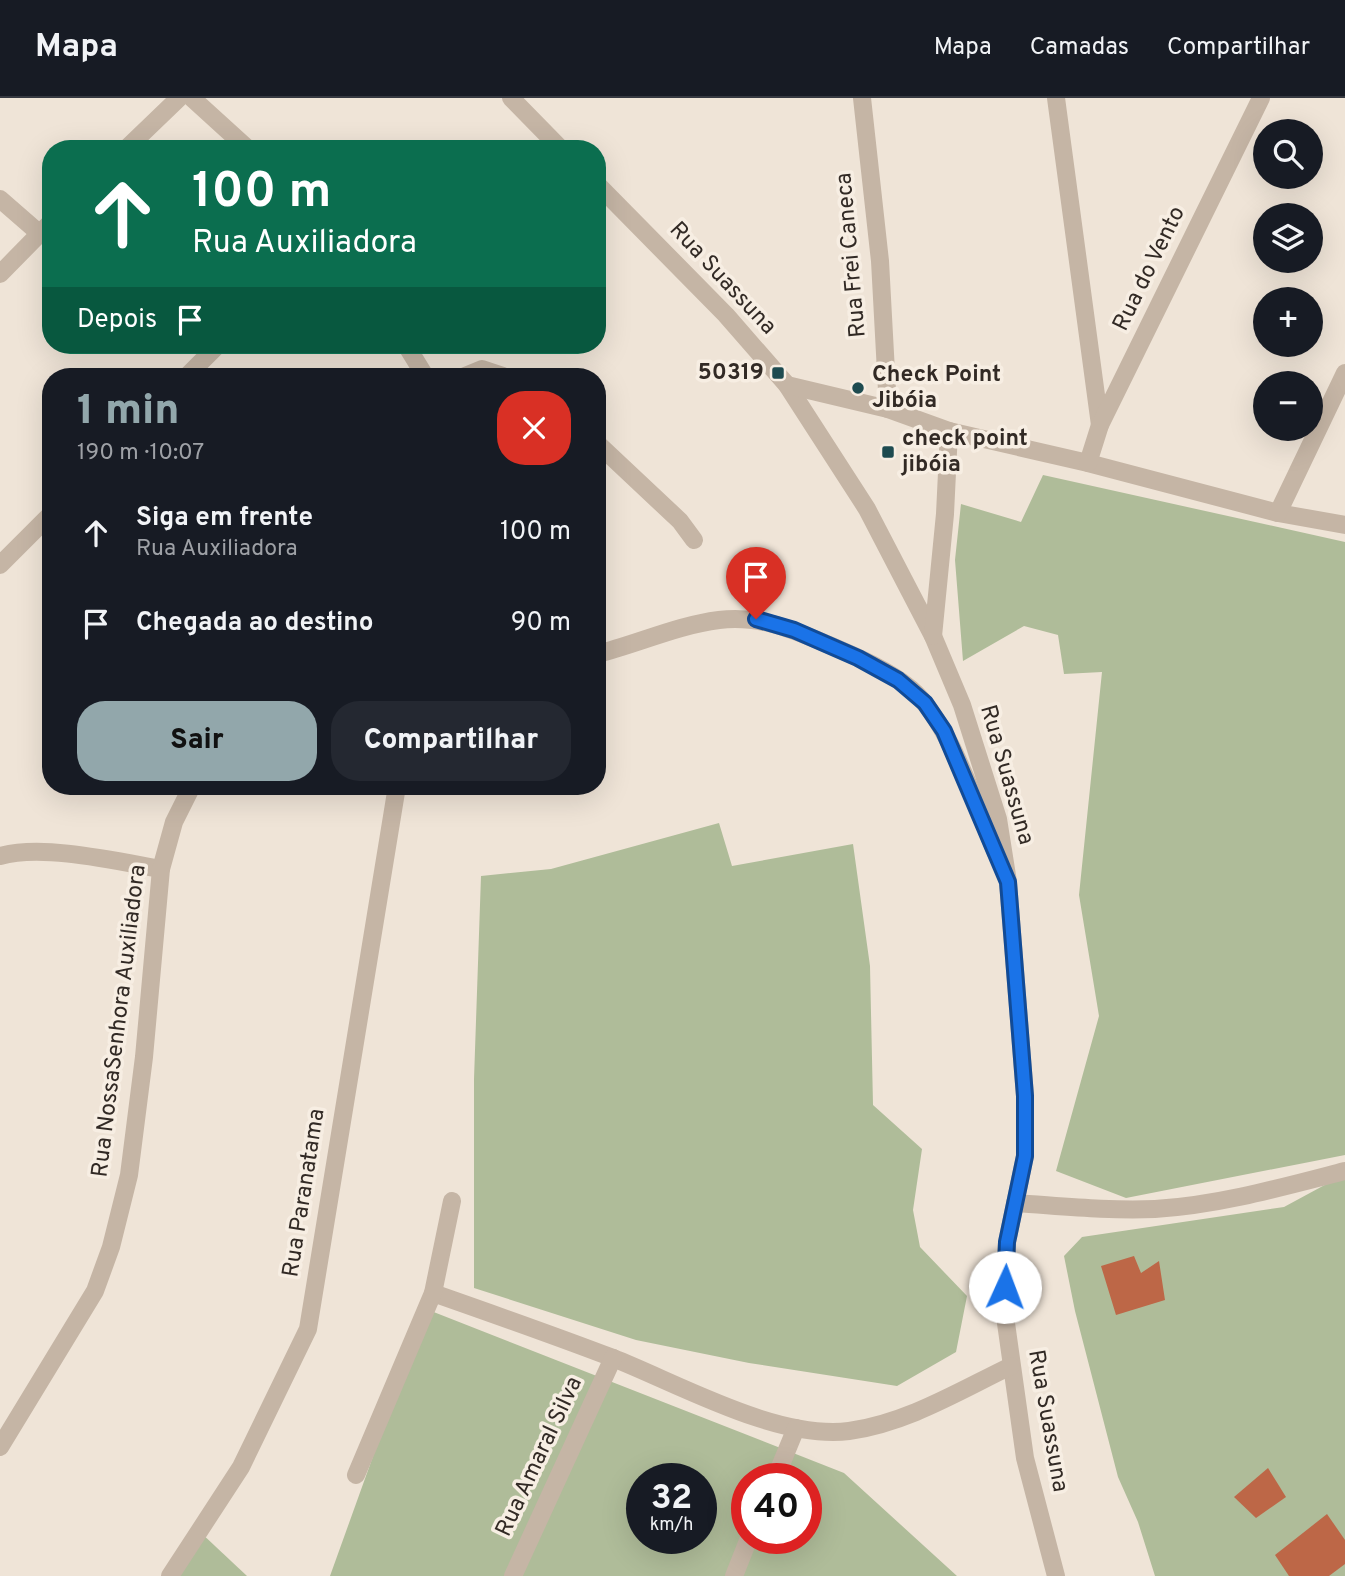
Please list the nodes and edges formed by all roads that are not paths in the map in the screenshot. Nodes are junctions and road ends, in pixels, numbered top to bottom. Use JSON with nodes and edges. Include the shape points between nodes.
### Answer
{"nodes":[{"id":1,"x":179,"y":98,"type":"edge"},
{"id":2,"x":192,"y":98,"type":"edge"},
{"id":3,"x":511,"y":98,"type":"edge"},
{"id":4,"x":862,"y":98,"type":"edge"},
{"id":5,"x":1056,"y":98,"type":"edge"},
{"id":6,"x":1261,"y":98,"type":"edge"},
{"id":7,"x":136,"y":140,"type":"edge"},
{"id":8,"x":238,"y":140,"type":"edge"},
{"id":9,"x":552,"y":140,"type":"edge"},
{"id":10,"x":606,"y":193,"type":"edge"},
{"id":11,"x":0,"y":198,"type":"edge"},
{"id":12,"x":42,"y":225,"type":"edge"},
{"id":13,"x":42,"y":230,"type":"edge"},
{"id":14,"x":0,"y":274,"type":"edge"},
{"id":15,"x":209,"y":354,"type":"edge"},
{"id":16,"x":195,"y":368,"type":"edge"},
{"id":17,"x":1345,"y":373,"type":"edge"},
{"id":18,"x":787,"y":386,"type":"junction"},
{"id":19,"x":888,"y":408,"type":"junction"},
{"id":20,"x":1100,"y":425,"type":"junction"},
{"id":21,"x":949,"y":431,"type":"junction"},
{"id":22,"x":606,"y":451,"type":"edge"},
{"id":23,"x":1088,"y":463,"type":"junction"},
{"id":24,"x":1278,"y":513,"type":"junction"},
{"id":25,"x":42,"y":523,"type":"edge"},
{"id":26,"x":1345,"y":525,"type":"edge"},
{"id":27,"x":694,"y":540,"type":"dead end"},
{"id":28,"x":0,"y":565,"type":"edge"},
{"id":29,"x":933,"y":636,"type":"junction"},
{"id":30,"x":606,"y":651,"type":"edge"},
{"id":31,"x":188,"y":795,"type":"edge"},
{"id":32,"x":396,"y":795,"type":"edge"},
{"id":33,"x":0,"y":856,"type":"edge"},
{"id":34,"x":161,"y":869,"type":"junction"},
{"id":35,"x":1008,"y":882,"type":"junction"},
{"id":36,"x":1345,"y":1171,"type":"edge"},
{"id":37,"x":452,"y":1201,"type":"dead end"},
{"id":38,"x":1015,"y":1203,"type":"junction"},
{"id":39,"x":433,"y":1293,"type":"junction"},
{"id":40,"x":613,"y":1358,"type":"junction"},
{"id":41,"x":1011,"y":1366,"type":"junction"},
{"id":42,"x":796,"y":1429,"type":"junction"},
{"id":43,"x":0,"y":1447,"type":"edge"},
{"id":44,"x":782,"y":1463,"type":"edge"},
{"id":45,"x":356,"y":1475,"type":"dead end"},
{"id":46,"x":743,"y":1554,"type":"edge"},
{"id":47,"x":170,"y":1576,"type":"edge"},
{"id":48,"x":513,"y":1576,"type":"edge"},
{"id":49,"x":733,"y":1576,"type":"edge"},
{"id":50,"x":1056,"y":1576,"type":"edge"}],
"edges":[{"from":1,"to":7,"type":"street"},
{"from":2,"to":8,"type":"street"},
{"from":3,"to":9,"type":"street"},
{"from":4,"to":19,"type":"street","name":"Rua Frei Caneca","via":[[880,261]]},
{"from":5,"to":20,"type":"street"},
{"from":6,"to":20,"type":"street","name":"Rua do Vento"},
{"from":10,"to":18,"type":"street","name":"Rua Suassuna","via":[[726,315]]},
{"from":11,"to":12,"type":"street"},
{"from":13,"to":14,"type":"street"},
{"from":15,"to":16,"type":"street"},
{"from":17,"to":24,"type":"street"},
{"from":18,"to":19,"type":"street"},
{"from":18,"to":29,"type":"street","name":"Rua Suassuna","via":[[867,509]]},
{"from":19,"to":21,"type":"street"},
{"from":20,"to":23,"type":"street","name":"Rua do Vento"},
{"from":21,"to":23,"type":"street"},
{"from":21,"to":29,"type":"street"},
{"from":22,"to":27,"type":"street"},
{"from":23,"to":24,"type":"street"},
{"from":24,"to":26,"type":"street"},
{"from":25,"to":28,"type":"street"},
{"from":29,"to":35,"type":"street","name":"Rua Suassuna","via":[[962,705],[998,819]]},
{"from":30,"to":35,"type":"street","via":[[702,623],[756,619],[794,630],[884,671],[912,690],[935,715]]},
{"from":31,"to":34,"type":"street","name":"Rua NossaSenhora Auxiliadora","via":[[174,822]]},
{"from":32,"to":47,"type":"street","name":"Rua Paranatama","via":[[307,1329],[241,1466]]},
{"from":33,"to":34,"type":"street","via":[[52,854]]},
{"from":34,"to":43,"type":"street","name":"Rua NossaSenhora Auxiliadora","via":[[129,1175],[111,1247],[95,1291]]},
{"from":35,"to":38,"type":"street","name":"Rua Suassuna","via":[[1025,1096],[1025,1156]]},
{"from":36,"to":38,"type":"street","via":[[1268,1191],[1158,1209]]},
{"from":37,"to":39,"type":"street"},
{"from":38,"to":41,"type":"street","name":"Rua Suassuna","via":[[1007,1242],[1004,1310]]},
{"from":39,"to":40,"type":"street"},
{"from":39,"to":45,"type":"street"},
{"from":40,"to":42,"type":"street"},
{"from":40,"to":48,"type":"street","name":"Rua Amaral Silva"},
{"from":41,"to":42,"type":"street","via":[[888,1424],[846,1431]]},
{"from":41,"to":50,"type":"street","name":"Rua Suassuna","via":[[1025,1458]]},
{"from":42,"to":44,"type":"street"},
{"from":46,"to":49,"type":"street"}]}
